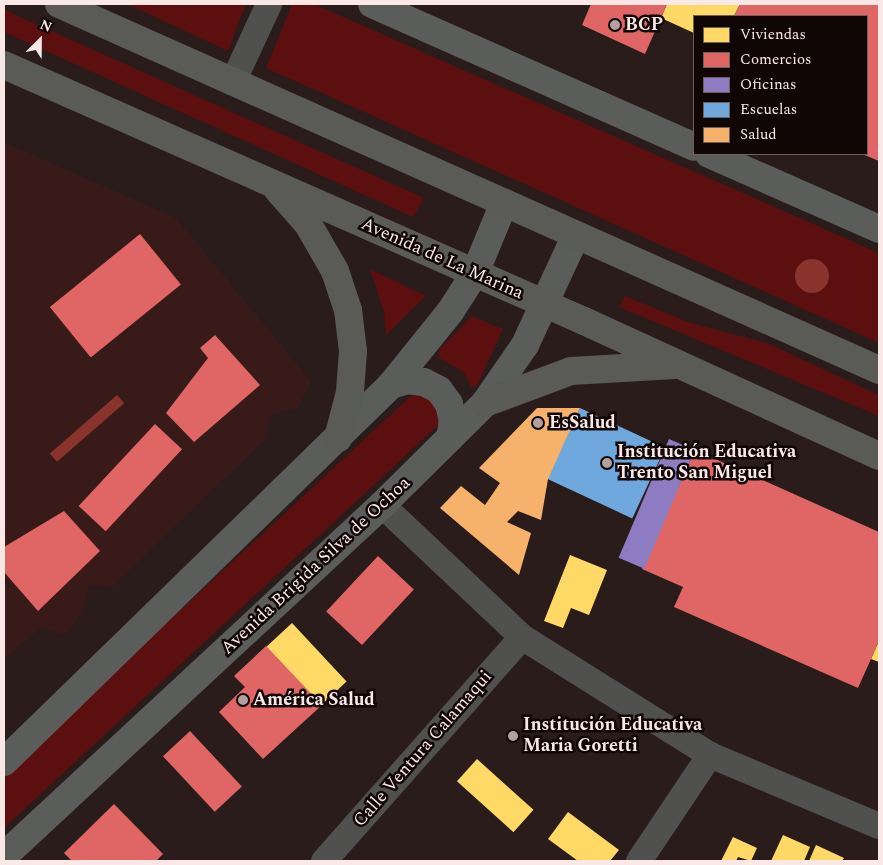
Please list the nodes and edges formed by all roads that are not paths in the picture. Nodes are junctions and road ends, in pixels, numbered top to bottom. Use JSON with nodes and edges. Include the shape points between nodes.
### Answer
{"nodes":[{"id":1,"x":60,"y":4,"type":"edge"},
{"id":2,"x":269,"y":4,"type":"edge"},
{"id":3,"x":372,"y":4,"type":"edge"},
{"id":4,"x":4,"y":65,"type":"edge"},
{"id":5,"x":233,"y":82,"type":"junction"},
{"id":6,"x":693,"y":147,"type":"edge"},
{"id":7,"x":711,"y":155,"type":"edge"},
{"id":8,"x":272,"y":183,"type":"junction"},
{"id":9,"x":504,"y":203,"type":"junction"},
{"id":10,"x":879,"y":229,"type":"edge"},
{"id":11,"x":576,"y":235,"type":"junction"},
{"id":12,"x":475,"y":273,"type":"junction"},
{"id":13,"x":546,"y":305,"type":"junction"},
{"id":14,"x":679,"y":365,"type":"junction"},
{"id":15,"x":879,"y":370,"type":"edge"},
{"id":16,"x":391,"y":384,"type":"junction"},
{"id":17,"x":485,"y":403,"type":"junction"},
{"id":18,"x":338,"y":438,"type":"junction"},
{"id":19,"x":450,"y":438,"type":"junction"},
{"id":20,"x":879,"y":456,"type":"edge"},
{"id":21,"x":382,"y":505,"type":"junction"},
{"id":22,"x":522,"y":637,"type":"junction"},
{"id":23,"x":710,"y":755,"type":"junction"},
{"id":24,"x":4,"y":762,"type":"edge"},
{"id":25,"x":879,"y":826,"type":"edge"},
{"id":26,"x":4,"y":856,"type":"edge"},
{"id":27,"x":324,"y":861,"type":"edge"},
{"id":28,"x":639,"y":861,"type":"edge"}],
"edges":[{"from":1,"to":5,"type":"main road"},
{"from":2,"to":5,"type":"street"},
{"from":3,"to":6,"type":"street"},
{"from":4,"to":8,"type":"main road","name":"Avenida de La Marina"},
{"from":5,"to":9,"type":"main road"},
{"from":7,"to":10,"type":"street"},
{"from":8,"to":12,"type":"main road","name":"Avenida de La Marina"},
{"from":8,"to":18,"type":"main road","via":[[308,224],[335,270],[348,310],[353,351],[351,384]]},
{"from":9,"to":11,"type":"main road"},
{"from":9,"to":12,"type":"street"},
{"from":11,"to":13,"type":"street","name":"Avenida Brigida Silva de Ochoa"},
{"from":11,"to":15,"type":"main road"},
{"from":12,"to":13,"type":"main road","name":"Avenida de La Marina"},
{"from":12,"to":16,"type":"street","via":[[450,312]]},
{"from":13,"to":14,"type":"main road","name":"Avenida de La Marina"},
{"from":13,"to":17,"type":"street","name":"Avenida Brigida Silva de Ochoa","via":[[525,345]]},
{"from":14,"to":17,"type":"main road","via":[[571,371]]},
{"from":14,"to":20,"type":"main road","name":"Avenida de La Marina"},
{"from":16,"to":18,"type":"street"},
{"from":16,"to":19,"type":"street","via":[[407,380],[424,382],[439,390],[449,404],[453,421]]},
{"from":17,"to":19,"type":"street","name":"Avenida Brigida Silva de Ochoa"},
{"from":18,"to":24,"type":"street"},
{"from":19,"to":21,"type":"street","name":"Avenida Brigida Silva de Ochoa"},
{"from":21,"to":22,"type":"street"},
{"from":21,"to":26,"type":"street","name":"Avenida Brigida Silva de Ochoa"},
{"from":22,"to":23,"type":"street"},
{"from":22,"to":27,"type":"street","name":"Calle Ventura Calamaqui"},
{"from":23,"to":25,"type":"street"},
{"from":23,"to":28,"type":"street"}]}
